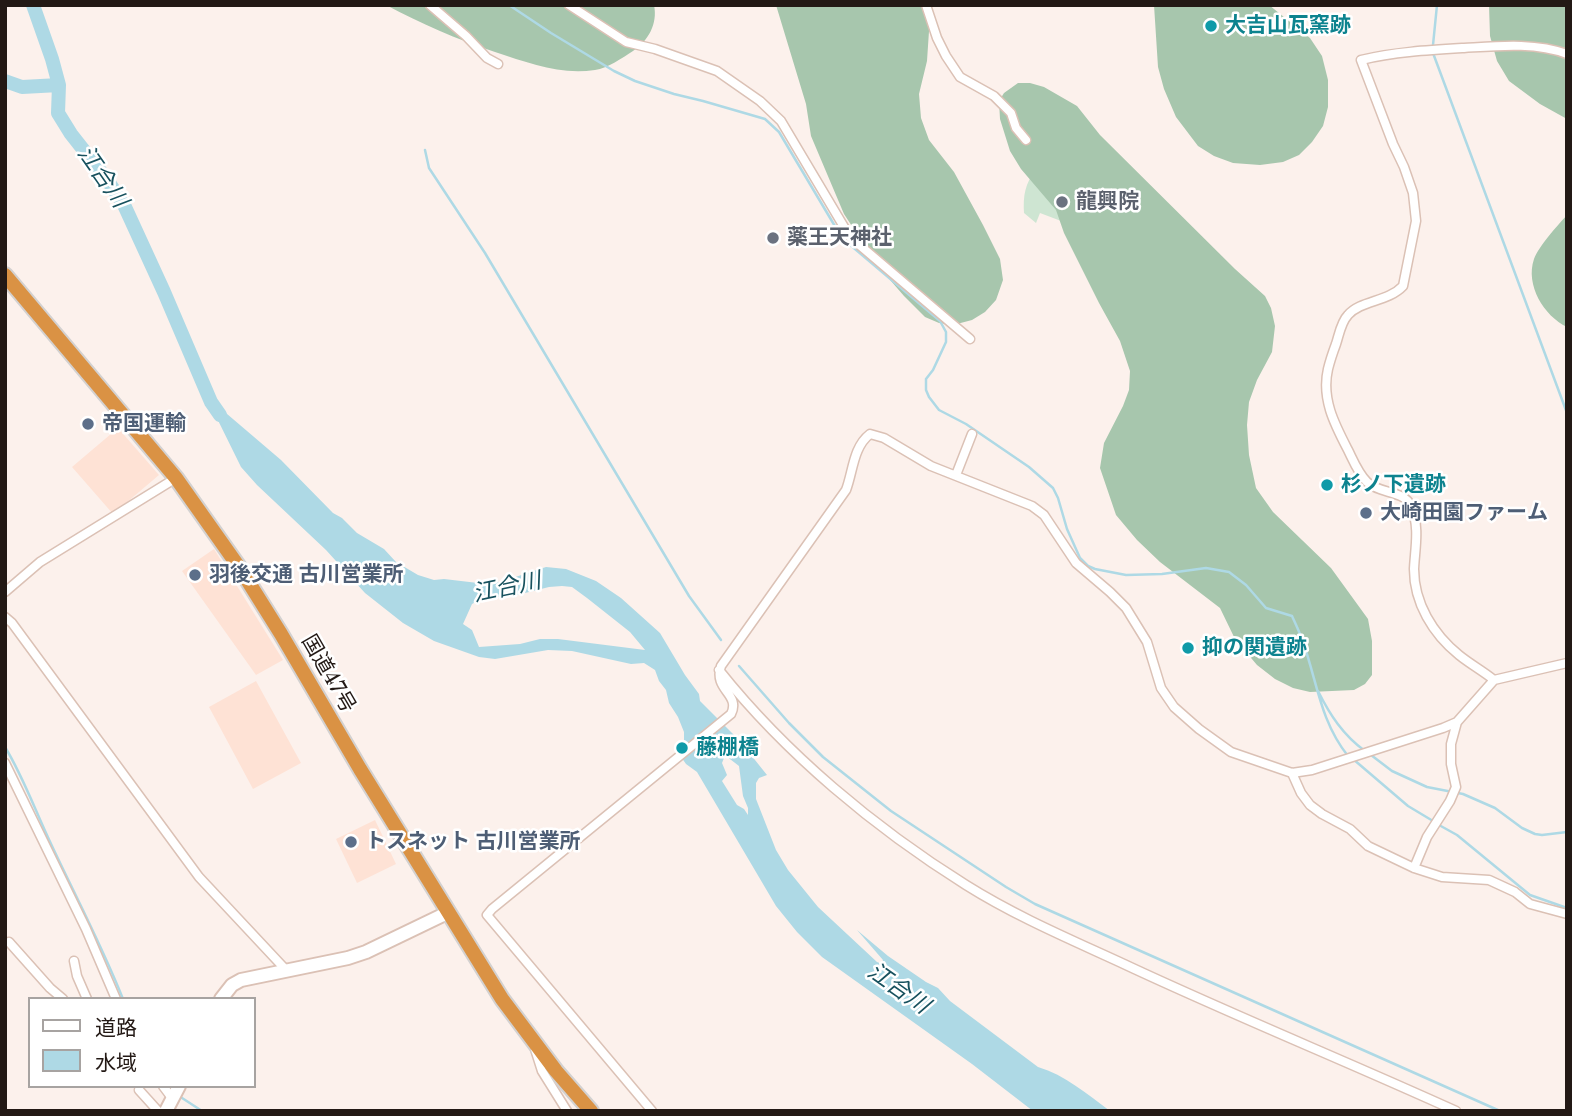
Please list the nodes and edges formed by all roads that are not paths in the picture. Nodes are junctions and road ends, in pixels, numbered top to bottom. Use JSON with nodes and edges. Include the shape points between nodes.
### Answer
{"nodes":[{"id":1,"x":430,"y":5,"type":"edge"},
{"id":2,"x":569,"y":5,"type":"edge"},
{"id":3,"x":926,"y":5,"type":"edge"},
{"id":4,"x":1567,"y":54,"type":"edge"},
{"id":5,"x":498,"y":64,"type":"dead end"},
{"id":6,"x":1026,"y":140,"type":"dead end"},
{"id":7,"x":5,"y":275,"type":"edge"},
{"id":8,"x":970,"y":339,"type":"dead end"},
{"id":9,"x":972,"y":434,"type":"dead end"},
{"id":10,"x":956,"y":475,"type":"junction"},
{"id":11,"x":176,"y":478,"type":"junction"},
{"id":12,"x":5,"y":592,"type":"edge"},
{"id":13,"x":5,"y":617,"type":"edge"},
{"id":14,"x":1567,"y":663,"type":"edge"},
{"id":15,"x":719,"y":670,"type":"junction"},
{"id":16,"x":1494,"y":680,"type":"junction"},
{"id":17,"x":1457,"y":722,"type":"junction"},
{"id":18,"x":5,"y":763,"type":"edge"},
{"id":19,"x":1292,"y":773,"type":"junction"},
{"id":20,"x":1415,"y":868,"type":"junction"},
{"id":21,"x":447,"y":913,"type":"junction"},
{"id":22,"x":1567,"y":914,"type":"edge"},
{"id":23,"x":9,"y":942,"type":"dead end"},
{"id":24,"x":74,"y":961,"type":"dead end"},
{"id":25,"x":286,"y":970,"type":"junction"},
{"id":26,"x":61,"y":997,"type":"edge"},
{"id":27,"x":85,"y":997,"type":"edge"},
{"id":28,"x":115,"y":997,"type":"edge"},
{"id":29,"x":223,"y":997,"type":"edge"},
{"id":30,"x":532,"y":1040,"type":"junction"},
{"id":31,"x":139,"y":1090,"type":"dead end"},
{"id":32,"x":176,"y":1092,"type":"edge"},
{"id":33,"x":158,"y":1111,"type":"edge"},
{"id":34,"x":166,"y":1111,"type":"edge"},
{"id":35,"x":567,"y":1111,"type":"edge"},
{"id":36,"x":591,"y":1111,"type":"edge"},
{"id":37,"x":652,"y":1111,"type":"edge"},
{"id":38,"x":1455,"y":1111,"type":"edge"}],
"edges":[{"from":1,"to":5,"type":"street"},
{"from":2,"to":8,"type":"street","via":[[626,42],[717,71],[760,101],[780,121],[850,237]]},
{"from":3,"to":6,"type":"street","via":[[937,38],[960,77],[994,96],[1011,113]]},
{"from":4,"to":16,"type":"street","via":[[1544,48],[1481,47],[1361,60],[1413,193],[1416,221],[1403,286],[1389,297],[1354,309],[1342,324],[1328,369],[1329,410],[1367,482],[1409,502],[1417,528],[1415,587],[1427,618],[1460,656]]},
{"from":7,"to":11,"type":"highway","name":"国道47号"},
{"from":9,"to":10,"type":"street"},
{"from":10,"to":15,"type":"street","via":[[884,438],[870,434],[865,438],[846,490]]},
{"from":10,"to":19,"type":"street","via":[[1044,515],[1076,563],[1132,616],[1147,642],[1161,688],[1174,707],[1231,752]]},
{"from":11,"to":12,"type":"street","via":[[40,562]]},
{"from":11,"to":21,"type":"highway","name":"国道47号","via":[[275,624]]},
{"from":13,"to":25,"type":"street","via":[[199,877]]},
{"from":14,"to":16,"type":"street"},
{"from":15,"to":37,"type":"street","via":[[720,683],[733,702],[730,713],[488,913]]},
{"from":15,"to":38,"type":"street","via":[[793,750],[863,812],[966,885],[1047,930]]},
{"from":16,"to":17,"type":"street"},
{"from":17,"to":19,"type":"street","via":[[1346,760]]},
{"from":17,"to":20,"type":"street","via":[[1451,744],[1456,787]]},
{"from":18,"to":28,"type":"street"},
{"from":19,"to":20,"type":"street","via":[[1310,805],[1368,846]]},
{"from":20,"to":22,"type":"street","via":[[1442,877],[1489,880],[1530,904]]},
{"from":21,"to":25,"type":"main road","via":[[366,952]]},
{"from":21,"to":30,"type":"highway","name":"国道47号"},
{"from":23,"to":26,"type":"street"},
{"from":24,"to":27,"type":"street"},
{"from":25,"to":29,"type":"main road","via":[[241,980]]},
{"from":30,"to":35,"type":"street","via":[[542,1071]]},
{"from":30,"to":36,"type":"highway","name":"国道47号"},
{"from":31,"to":33,"type":"street"},
{"from":32,"to":34,"type":"main road"}]}
